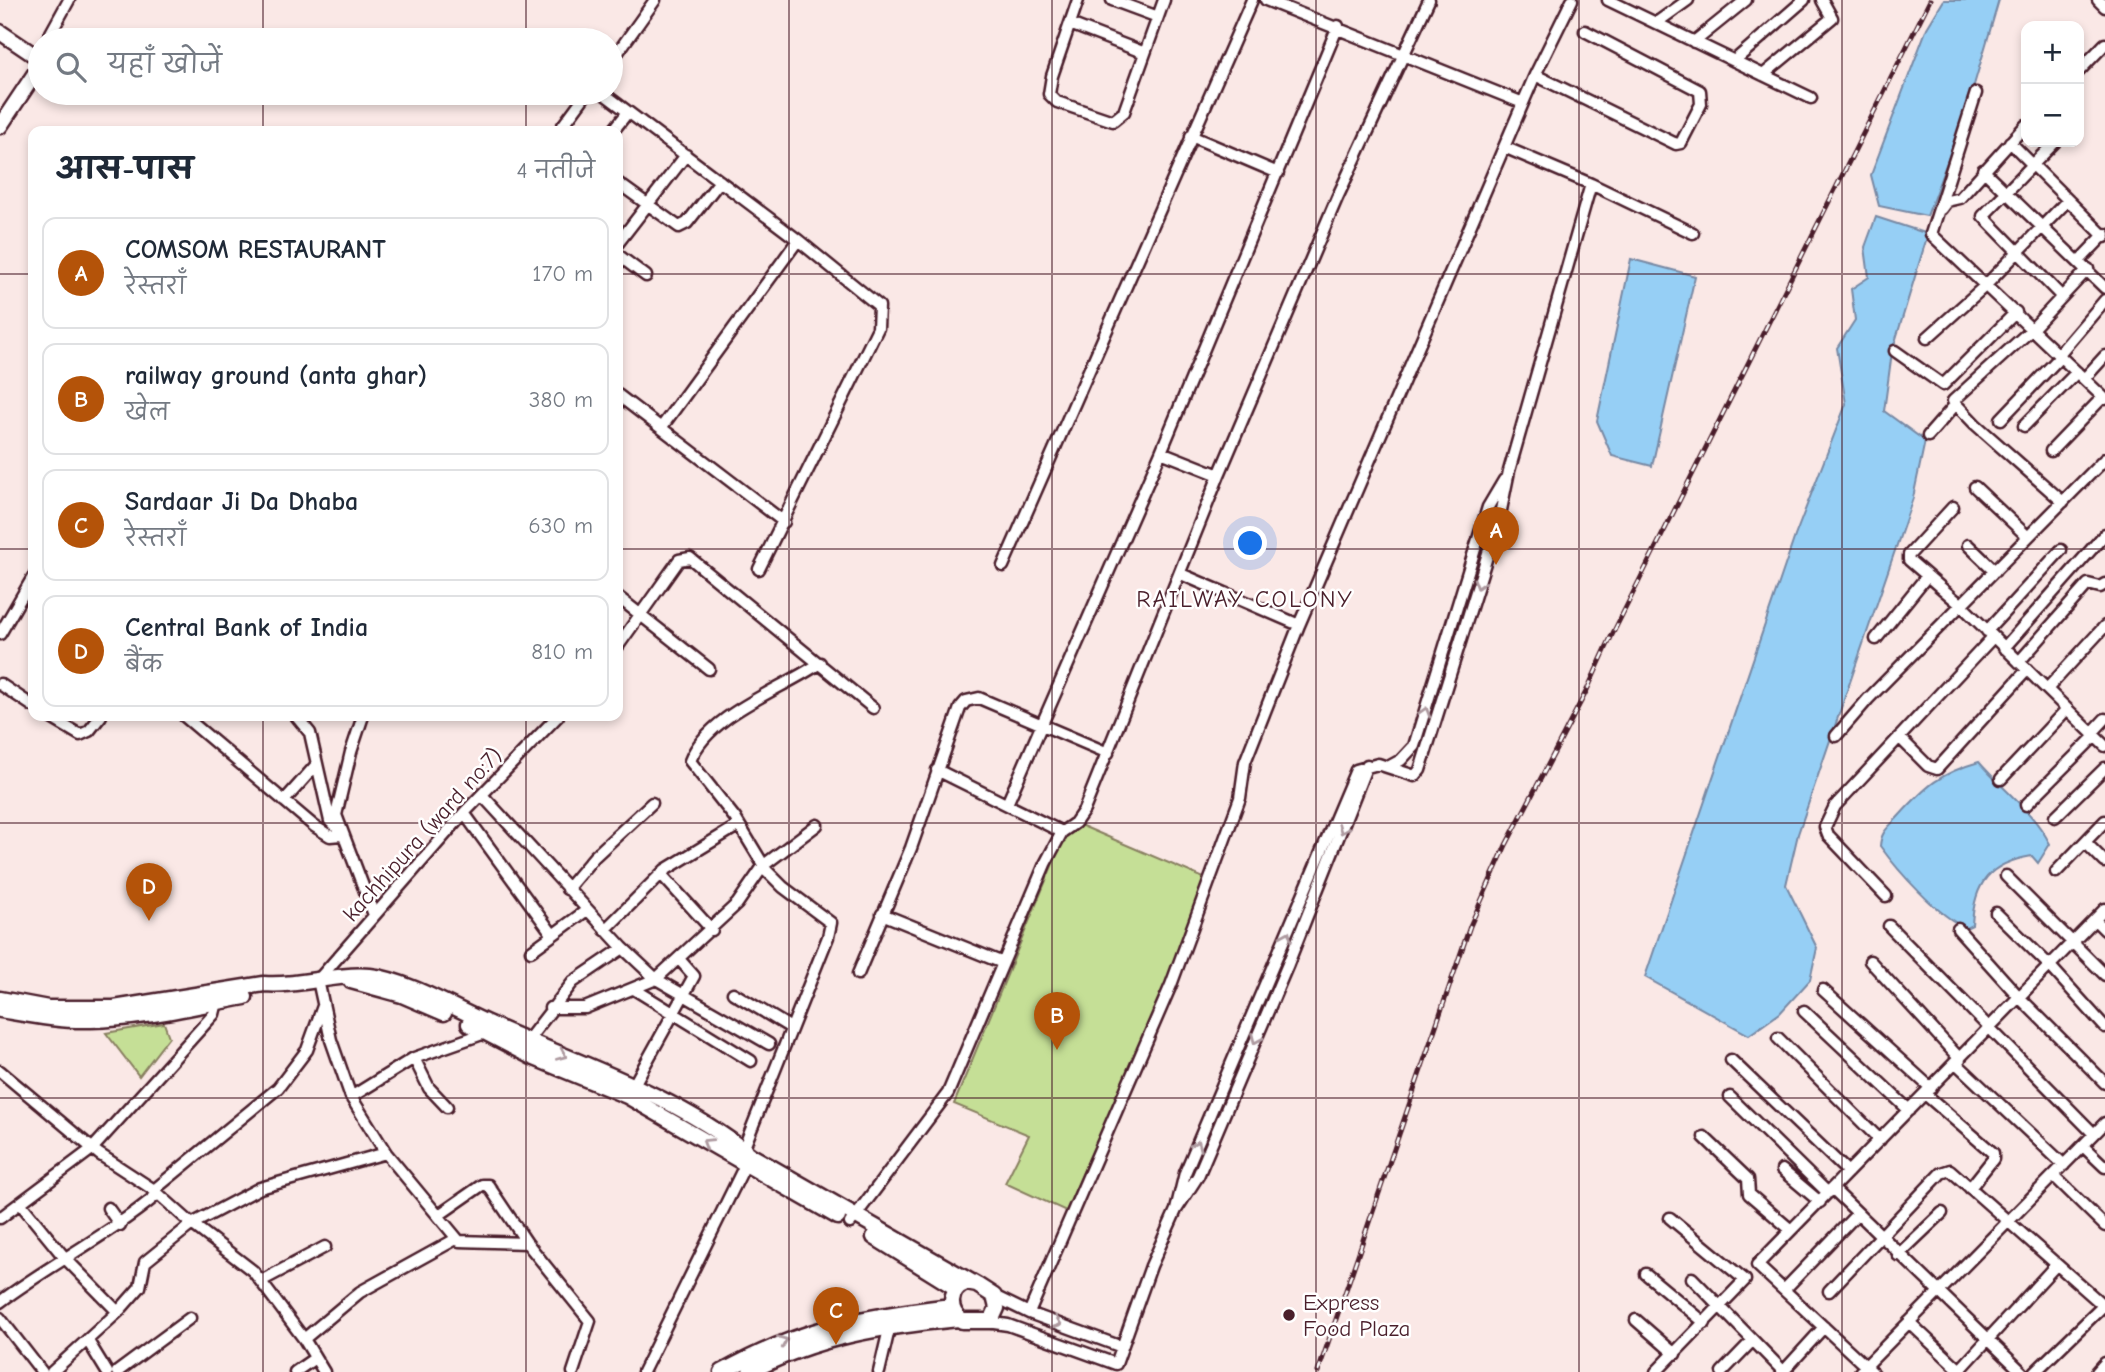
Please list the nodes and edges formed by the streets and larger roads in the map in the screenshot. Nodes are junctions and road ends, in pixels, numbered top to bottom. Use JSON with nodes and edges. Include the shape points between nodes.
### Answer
{"nodes":[{"id":1,"x":69,"y":0,"type":"edge"},
{"id":2,"x":655,"y":0,"type":"edge"},
{"id":3,"x":1078,"y":0,"type":"edge"},
{"id":4,"x":1112,"y":0,"type":"edge"},
{"id":5,"x":1164,"y":0,"type":"edge"},
{"id":6,"x":1252,"y":0,"type":"edge"},
{"id":7,"x":1266,"y":0,"type":"edge"},
{"id":8,"x":1429,"y":0,"type":"edge"},
{"id":9,"x":1572,"y":0,"type":"edge"},
{"id":10,"x":1608,"y":0,"type":"edge"},
{"id":11,"x":1688,"y":0,"type":"edge"},
{"id":12,"x":1746,"y":0,"type":"edge"},
{"id":13,"x":1804,"y":0,"type":"edge"},
{"id":14,"x":1822,"y":0,"type":"edge"},
{"id":15,"x":2098,"y":0,"type":"edge"},
{"id":16,"x":2105,"y":7,"type":"edge"},
{"id":17,"x":1158,"y":17,"type":"junction"},
{"id":18,"x":1656,"y":23,"type":"junction"},
{"id":19,"x":1070,"y":24,"type":"junction"},
{"id":20,"x":1338,"y":26,"type":"junction"},
{"id":21,"x":54,"y":28,"type":"edge"},
{"id":22,"x":1585,"y":31,"type":"dead end"},
{"id":23,"x":0,"y":32,"type":"edge"},
{"id":24,"x":1694,"y":42,"type":"junction"},
{"id":25,"x":623,"y":45,"type":"edge"},
{"id":26,"x":2104,"y":48,"type":"edge"},
{"id":27,"x":28,"y":51,"type":"edge"},
{"id":28,"x":1145,"y":52,"type":"junction"},
{"id":29,"x":1405,"y":54,"type":"junction"},
{"id":30,"x":1734,"y":61,"type":"junction"},
{"id":31,"x":2084,"y":66,"type":"edge"},
{"id":32,"x":1535,"y":75,"type":"junction"},
{"id":33,"x":1763,"y":75,"type":"junction"},
{"id":34,"x":28,"y":79,"type":"edge"},
{"id":35,"x":1976,"y":93,"type":"dead end"},
{"id":36,"x":1811,"y":98,"type":"dead end"},
{"id":37,"x":1523,"y":103,"type":"junction"},
{"id":38,"x":578,"y":105,"type":"edge"},
{"id":39,"x":619,"y":105,"type":"edge"},
{"id":40,"x":628,"y":112,"type":"junction"},
{"id":41,"x":0,"y":126,"type":"edge"},
{"id":42,"x":563,"y":126,"type":"edge"},
{"id":43,"x":617,"y":126,"type":"edge"},
{"id":44,"x":2021,"y":130,"type":"edge"},
{"id":45,"x":1191,"y":136,"type":"junction"},
{"id":46,"x":2010,"y":142,"type":"junction"},
{"id":47,"x":1504,"y":147,"type":"junction"},
{"id":48,"x":2050,"y":147,"type":"edge"},
{"id":49,"x":686,"y":155,"type":"junction"},
{"id":50,"x":2033,"y":165,"type":"junction"},
{"id":51,"x":1983,"y":170,"type":"junction"},
{"id":52,"x":1278,"y":173,"type":"junction"},
{"id":53,"x":720,"y":181,"type":"junction"},
{"id":54,"x":1591,"y":184,"type":"junction"},
{"id":55,"x":623,"y":187,"type":"edge"},
{"id":56,"x":2006,"y":191,"type":"junction"},
{"id":57,"x":2068,"y":200,"type":"junction"},
{"id":58,"x":648,"y":205,"type":"junction"},
{"id":59,"x":1932,"y":225,"type":"junction"},
{"id":60,"x":2043,"y":226,"type":"junction"},
{"id":61,"x":1693,"y":233,"type":"dead end"},
{"id":62,"x":2104,"y":236,"type":"edge"},
{"id":63,"x":623,"y":237,"type":"edge"},
{"id":64,"x":798,"y":240,"type":"junction"},
{"id":65,"x":2018,"y":253,"type":"junction"},
{"id":66,"x":623,"y":259,"type":"edge"},
{"id":67,"x":2080,"y":261,"type":"junction"},
{"id":68,"x":2088,"y":269,"type":"junction"},
{"id":69,"x":646,"y":276,"type":"dead end"},
{"id":70,"x":2104,"y":284,"type":"edge"},
{"id":71,"x":1986,"y":285,"type":"junction"},
{"id":72,"x":2061,"y":296,"type":"junction"},
{"id":73,"x":2105,"y":300,"type":"edge"},
{"id":74,"x":2015,"y":312,"type":"junction"},
{"id":75,"x":2032,"y":328,"type":"junction"},
{"id":76,"x":1927,"y":338,"type":"dead end"},
{"id":77,"x":1895,"y":351,"type":"dead end"},
{"id":78,"x":2060,"y":355,"type":"junction"},
{"id":79,"x":2105,"y":356,"type":"edge"},
{"id":80,"x":2081,"y":375,"type":"junction"},
{"id":81,"x":2104,"y":398,"type":"edge"},
{"id":82,"x":623,"y":399,"type":"edge"},
{"id":83,"x":1956,"y":404,"type":"junction"},
{"id":84,"x":2001,"y":419,"type":"dead end"},
{"id":85,"x":2024,"y":426,"type":"dead end"},
{"id":86,"x":661,"y":428,"type":"junction"},
{"id":87,"x":1928,"y":436,"type":"dead end"},
{"id":88,"x":1161,"y":452,"type":"junction"},
{"id":89,"x":2051,"y":452,"type":"dead end"},
{"id":90,"x":2105,"y":459,"type":"edge"},
{"id":91,"x":1509,"y":471,"type":"junction"},
{"id":92,"x":1219,"y":475,"type":"junction"},
{"id":93,"x":1975,"y":487,"type":"dead end"},
{"id":94,"x":2063,"y":502,"type":"junction"},
{"id":95,"x":1953,"y":507,"type":"dead end"},
{"id":96,"x":784,"y":522,"type":"junction"},
{"id":97,"x":2105,"y":534,"type":"edge"},
{"id":98,"x":2028,"y":537,"type":"junction"},
{"id":99,"x":1968,"y":544,"type":"dead end"},
{"id":100,"x":2061,"y":550,"type":"dead end"},
{"id":101,"x":1003,"y":566,"type":"dead end"},
{"id":102,"x":759,"y":569,"type":"dead end"},
{"id":103,"x":1995,"y":571,"type":"junction"},
{"id":104,"x":1181,"y":574,"type":"junction"},
{"id":105,"x":1927,"y":576,"type":"junction"},
{"id":106,"x":2105,"y":584,"type":"edge"},
{"id":107,"x":28,"y":586,"type":"edge"},
{"id":108,"x":623,"y":601,"type":"edge"},
{"id":109,"x":1961,"y":605,"type":"junction"},
{"id":110,"x":640,"y":614,"type":"junction"},
{"id":111,"x":1299,"y":625,"type":"junction"},
{"id":112,"x":2105,"y":626,"type":"edge"},
{"id":113,"x":0,"y":634,"type":"edge"},
{"id":114,"x":1990,"y":634,"type":"junction"},
{"id":115,"x":623,"y":639,"type":"edge"},
{"id":116,"x":1876,"y":639,"type":"dead end"},
{"id":117,"x":2004,"y":648,"type":"junction"},
{"id":118,"x":1443,"y":656,"type":"junction"},
{"id":119,"x":1456,"y":659,"type":"junction"},
{"id":120,"x":2019,"y":662,"type":"junction"},
{"id":121,"x":820,"y":663,"type":"junction"},
{"id":122,"x":709,"y":669,"type":"dead end"},
{"id":123,"x":2027,"y":670,"type":"junction"},
{"id":124,"x":0,"y":684,"type":"edge"},
{"id":125,"x":2047,"y":689,"type":"junction"},
{"id":126,"x":28,"y":703,"type":"edge"},
{"id":127,"x":873,"y":708,"type":"dead end"},
{"id":128,"x":2067,"y":709,"type":"junction"},
{"id":129,"x":2105,"y":719,"type":"edge"},
{"id":130,"x":56,"y":721,"type":"edge"},
{"id":131,"x":97,"y":721,"type":"edge"},
{"id":132,"x":190,"y":721,"type":"edge"},
{"id":133,"x":301,"y":721,"type":"edge"},
{"id":134,"x":361,"y":721,"type":"edge"},
{"id":135,"x":553,"y":721,"type":"edge"},
{"id":136,"x":1040,"y":723,"type":"junction"},
{"id":137,"x":2094,"y":735,"type":"junction"},
{"id":138,"x":1836,"y":736,"type":"dead end"},
{"id":139,"x":1899,"y":737,"type":"junction"},
{"id":140,"x":2105,"y":746,"type":"edge"},
{"id":141,"x":1108,"y":753,"type":"junction"},
{"id":142,"x":317,"y":764,"type":"junction"},
{"id":143,"x":1390,"y":766,"type":"junction"},
{"id":144,"x":2105,"y":768,"type":"edge"},
{"id":145,"x":937,"y":770,"type":"junction"},
{"id":146,"x":2001,"y":779,"type":"dead end"},
{"id":147,"x":481,"y":795,"type":"junction"},
{"id":148,"x":285,"y":801,"type":"junction"},
{"id":149,"x":652,"y":803,"type":"dead end"},
{"id":150,"x":1007,"y":804,"type":"junction"},
{"id":151,"x":2026,"y":805,"type":"dead end"},
{"id":152,"x":464,"y":813,"type":"junction"},
{"id":153,"x":2055,"y":817,"type":"dead end"},
{"id":154,"x":2105,"y":821,"type":"edge"},
{"id":155,"x":739,"y":825,"type":"junction"},
{"id":156,"x":817,"y":825,"type":"dead end"},
{"id":157,"x":1062,"y":832,"type":"junction"},
{"id":158,"x":341,"y":833,"type":"junction"},
{"id":159,"x":2085,"y":842,"type":"junction"},
{"id":160,"x":2105,"y":862,"type":"edge"},
{"id":161,"x":764,"y":865,"type":"junction"},
{"id":162,"x":2056,"y":872,"type":"dead end"},
{"id":163,"x":660,"y":874,"type":"junction"},
{"id":164,"x":2006,"y":876,"type":"dead end"},
{"id":165,"x":567,"y":889,"type":"junction"},
{"id":166,"x":1886,"y":896,"type":"dead end"},
{"id":167,"x":2105,"y":909,"type":"edge"},
{"id":168,"x":587,"y":910,"type":"junction"},
{"id":169,"x":882,"y":914,"type":"junction"},
{"id":170,"x":1996,"y":914,"type":"dead end"},
{"id":171,"x":374,"y":915,"type":"junction"},
{"id":172,"x":2095,"y":920,"type":"junction"},
{"id":173,"x":1889,"y":926,"type":"dead end"},
{"id":174,"x":1958,"y":929,"type":"dead end"},
{"id":175,"x":606,"y":930,"type":"junction"},
{"id":176,"x":712,"y":930,"type":"junction"},
{"id":177,"x":2105,"y":930,"type":"edge"},
{"id":178,"x":553,"y":935,"type":"junction"},
{"id":179,"x":2072,"y":944,"type":"junction"},
{"id":180,"x":623,"y":948,"type":"junction"},
{"id":181,"x":531,"y":951,"type":"dead end"},
{"id":182,"x":679,"y":959,"type":"junction"},
{"id":183,"x":1870,"y":961,"type":"dead end"},
{"id":184,"x":1003,"y":963,"type":"junction"},
{"id":185,"x":2050,"y":966,"type":"junction"},
{"id":186,"x":858,"y":974,"type":"dead end"},
{"id":187,"x":2105,"y":975,"type":"edge"},
{"id":188,"x":656,"y":979,"type":"junction"},
{"id":189,"x":317,"y":981,"type":"junction"},
{"id":190,"x":634,"y":989,"type":"junction"},
{"id":191,"x":1823,"y":990,"type":"dead end"},
{"id":192,"x":733,"y":993,"type":"dead end"},
{"id":193,"x":685,"y":995,"type":"junction"},
{"id":194,"x":218,"y":997,"type":"junction"},
{"id":195,"x":2020,"y":998,"type":"junction"},
{"id":196,"x":0,"y":999,"type":"edge"},
{"id":197,"x":323,"y":1005,"type":"junction"},
{"id":198,"x":550,"y":1008,"type":"junction"},
{"id":199,"x":0,"y":1010,"type":"edge"},
{"id":200,"x":1804,"y":1011,"type":"dead end"},
{"id":201,"x":673,"y":1015,"type":"junction"},
{"id":202,"x":2105,"y":1027,"type":"edge"},
{"id":203,"x":791,"y":1028,"type":"junction"},
{"id":204,"x":1990,"y":1029,"type":"junction"},
{"id":205,"x":490,"y":1030,"type":"junction"},
{"id":206,"x":1778,"y":1038,"type":"dead end"},
{"id":207,"x":528,"y":1040,"type":"junction"},
{"id":208,"x":769,"y":1044,"type":"dead end"},
{"id":209,"x":414,"y":1058,"type":"junction"},
{"id":210,"x":1731,"y":1060,"type":"dead end"},
{"id":211,"x":751,"y":1061,"type":"dead end"},
{"id":212,"x":1958,"y":1061,"type":"junction"},
{"id":213,"x":0,"y":1071,"type":"edge"},
{"id":214,"x":2105,"y":1083,"type":"edge"},
{"id":215,"x":630,"y":1090,"type":"junction"},
{"id":216,"x":1928,"y":1091,"type":"junction"},
{"id":217,"x":351,"y":1097,"type":"junction"},
{"id":218,"x":1730,"y":1097,"type":"dead end"},
{"id":219,"x":447,"y":1107,"type":"dead end"},
{"id":220,"x":1909,"y":1110,"type":"junction"},
{"id":221,"x":2105,"y":1123,"type":"edge"},
{"id":222,"x":2094,"y":1134,"type":"junction"},
{"id":223,"x":1704,"y":1137,"type":"dead end"},
{"id":224,"x":1880,"y":1140,"type":"junction"},
{"id":225,"x":2083,"y":1146,"type":"junction"},
{"id":226,"x":92,"y":1149,"type":"junction"},
{"id":227,"x":386,"y":1153,"type":"junction"},
{"id":228,"x":746,"y":1157,"type":"junction"},
{"id":229,"x":2064,"y":1165,"type":"junction"},
{"id":230,"x":2105,"y":1167,"type":"edge"},
{"id":231,"x":1782,"y":1170,"type":"dead end"},
{"id":232,"x":1848,"y":1172,"type":"junction"},
{"id":233,"x":2054,"y":1176,"type":"junction"},
{"id":234,"x":1970,"y":1188,"type":"junction"},
{"id":235,"x":1831,"y":1191,"type":"junction"},
{"id":236,"x":156,"y":1192,"type":"junction"},
{"id":237,"x":1819,"y":1202,"type":"junction"},
{"id":238,"x":20,"y":1203,"type":"junction"},
{"id":239,"x":108,"y":1208,"type":"dead end"},
{"id":240,"x":1942,"y":1213,"type":"dead end"},
{"id":241,"x":1857,"y":1214,"type":"junction"},
{"id":242,"x":439,"y":1215,"type":"junction"},
{"id":243,"x":0,"y":1218,"type":"edge"},
{"id":244,"x":1670,"y":1218,"type":"dead end"},
{"id":245,"x":852,"y":1220,"type":"junction"},
{"id":246,"x":2009,"y":1223,"type":"junction"},
{"id":247,"x":192,"y":1224,"type":"junction"},
{"id":248,"x":120,"y":1225,"type":"junction"},
{"id":249,"x":2105,"y":1226,"type":"edge"},
{"id":250,"x":1791,"y":1230,"type":"junction"},
{"id":251,"x":1879,"y":1237,"type":"junction"},
{"id":252,"x":456,"y":1239,"type":"junction"},
{"id":253,"x":527,"y":1243,"type":"junction"},
{"id":254,"x":325,"y":1247,"type":"dead end"},
{"id":255,"x":1898,"y":1255,"type":"junction"},
{"id":256,"x":64,"y":1257,"type":"junction"},
{"id":257,"x":1758,"y":1265,"type":"junction"},
{"id":258,"x":2056,"y":1265,"type":"junction"},
{"id":259,"x":1647,"y":1274,"type":"dead end"},
{"id":260,"x":1692,"y":1278,"type":"dead end"},
{"id":261,"x":1745,"y":1280,"type":"junction"},
{"id":262,"x":261,"y":1281,"type":"junction"},
{"id":263,"x":977,"y":1285,"type":"junction"},
{"id":264,"x":956,"y":1288,"type":"junction"},
{"id":265,"x":1784,"y":1290,"type":"junction"},
{"id":266,"x":1829,"y":1291,"type":"dead end"},
{"id":267,"x":1937,"y":1292,"type":"junction"},
{"id":268,"x":994,"y":1296,"type":"junction"},
{"id":269,"x":0,"y":1302,"type":"edge"},
{"id":270,"x":2104,"y":1306,"type":"edge"},
{"id":271,"x":1720,"y":1307,"type":"junction"},
{"id":272,"x":118,"y":1312,"type":"junction"},
{"id":273,"x":955,"y":1312,"type":"junction"},
{"id":274,"x":1029,"y":1313,"type":"junction"},
{"id":275,"x":0,"y":1318,"type":"edge"},
{"id":276,"x":190,"y":1318,"type":"dead end"},
{"id":277,"x":890,"y":1319,"type":"junction"},
{"id":278,"x":1636,"y":1320,"type":"dead end"},
{"id":279,"x":987,"y":1322,"type":"junction"},
{"id":280,"x":1705,"y":1322,"type":"junction"},
{"id":281,"x":1909,"y":1322,"type":"junction"},
{"id":282,"x":1824,"y":1327,"type":"junction"},
{"id":283,"x":304,"y":1339,"type":"junction"},
{"id":284,"x":1988,"y":1339,"type":"junction"},
{"id":285,"x":1752,"y":1340,"type":"junction"},
{"id":286,"x":88,"y":1341,"type":"junction"},
{"id":287,"x":1122,"y":1347,"type":"junction"},
{"id":288,"x":1675,"y":1354,"type":"junction"},
{"id":289,"x":315,"y":1358,"type":"junction"},
{"id":290,"x":2105,"y":1363,"type":"edge"},
{"id":291,"x":1866,"y":1370,"type":"edge"},
{"id":292,"x":1960,"y":1371,"type":"edge"},
{"id":293,"x":42,"y":1372,"type":"edge"},
{"id":294,"x":52,"y":1372,"type":"edge"},
{"id":295,"x":107,"y":1372,"type":"edge"},
{"id":296,"x":117,"y":1372,"type":"edge"},
{"id":297,"x":295,"y":1372,"type":"edge"},
{"id":298,"x":324,"y":1372,"type":"edge"},
{"id":299,"x":573,"y":1372,"type":"edge"},
{"id":300,"x":643,"y":1372,"type":"edge"},
{"id":301,"x":722,"y":1372,"type":"edge"},
{"id":302,"x":750,"y":1372,"type":"edge"},
{"id":303,"x":879,"y":1372,"type":"edge"},
{"id":304,"x":1656,"y":1372,"type":"edge"},
{"id":305,"x":1722,"y":1372,"type":"edge"},
{"id":306,"x":1783,"y":1372,"type":"edge"},
{"id":307,"x":2022,"y":1372,"type":"edge"},
{"id":308,"x":2035,"y":1372,"type":"edge"},
{"id":309,"x":2096,"y":1372,"type":"edge"}],
"edges":[{"from":1,"to":21,"type":"street"},
{"from":2,"to":25,"type":"street"},
{"from":3,"to":19,"type":"street"},
{"from":4,"to":17,"type":"street"},
{"from":5,"to":17,"type":"street"},
{"from":6,"to":45,"type":"street"},
{"from":7,"to":20,"type":"street"},
{"from":8,"to":29,"type":"street"},
{"from":9,"to":32,"type":"street"},
{"from":10,"to":18,"type":"street"},
{"from":11,"to":18,"type":"street"},
{"from":12,"to":24,"type":"street"},
{"from":13,"to":30,"type":"street"},
{"from":14,"to":33,"type":"street","via":[[1832,18]]},
{"from":15,"to":16,"type":"street"},
{"from":17,"to":28,"type":"street"},
{"from":18,"to":24,"type":"street"},
{"from":19,"to":28,"type":"street"},
{"from":19,"to":28,"type":"street","via":[[1049,90],[1057,103],[1118,120],[1125,112]]},
{"from":20,"to":29,"type":"street"},
{"from":20,"to":52,"type":"street"},
{"from":22,"to":32,"type":"street","via":[[1700,91],[1701,104],[1681,143]]},
{"from":23,"to":27,"type":"street"},
{"from":24,"to":30,"type":"street"},
{"from":26,"to":31,"type":"street"},
{"from":29,"to":37,"type":"street"},
{"from":29,"to":92,"type":"street","via":[[1337,198]]},
{"from":30,"to":33,"type":"street"},
{"from":32,"to":37,"type":"street"},
{"from":33,"to":36,"type":"street"},
{"from":34,"to":41,"type":"street"},
{"from":35,"to":59,"type":"street"},
{"from":37,"to":47,"type":"street"},
{"from":38,"to":42,"type":"street"},
{"from":39,"to":40,"type":"street"},
{"from":40,"to":43,"type":"street"},
{"from":40,"to":49,"type":"street"},
{"from":44,"to":46,"type":"street"},
{"from":45,"to":52,"type":"street"},
{"from":45,"to":101,"type":"street"},
{"from":46,"to":50,"type":"street"},
{"from":46,"to":51,"type":"street"},
{"from":47,"to":54,"type":"street"},
{"from":47,"to":111,"type":"street"},
{"from":48,"to":50,"type":"street"},
{"from":49,"to":53,"type":"street"},
{"from":49,"to":58,"type":"street"},
{"from":50,"to":56,"type":"street"},
{"from":50,"to":57,"type":"street"},
{"from":51,"to":56,"type":"street"},
{"from":51,"to":59,"type":"street","via":[[1960,198],[1947,201]]},
{"from":52,"to":88,"type":"street"},
{"from":53,"to":58,"type":"street","via":[[683,227]]},
{"from":53,"to":64,"type":"street"},
{"from":54,"to":61,"type":"street"},
{"from":54,"to":91,"type":"street"},
{"from":55,"to":58,"type":"street"},
{"from":56,"to":60,"type":"street"},
{"from":56,"to":65,"type":"street","via":[[1984,218]]},
{"from":57,"to":60,"type":"street"},
{"from":57,"to":62,"type":"street"},
{"from":58,"to":63,"type":"street"},
{"from":59,"to":71,"type":"street","via":[[1933,237]]},
{"from":60,"to":65,"type":"street"},
{"from":60,"to":67,"type":"street"},
{"from":62,"to":67,"type":"street"},
{"from":64,"to":86,"type":"street"},
{"from":64,"to":96,"type":"street","via":[[873,299],[880,320]]},
{"from":65,"to":71,"type":"street"},
{"from":65,"to":72,"type":"street"},
{"from":66,"to":69,"type":"street"},
{"from":67,"to":68,"type":"street"},
{"from":68,"to":70,"type":"street"},
{"from":68,"to":72,"type":"street"},
{"from":71,"to":74,"type":"street"},
{"from":71,"to":76,"type":"street"},
{"from":72,"to":75,"type":"street"},
{"from":73,"to":78,"type":"street"},
{"from":74,"to":75,"type":"street"},
{"from":74,"to":77,"type":"street","via":[[1943,385]]},
{"from":75,"to":78,"type":"street"},
{"from":75,"to":83,"type":"street","via":[[1954,398]]},
{"from":78,"to":80,"type":"street"},
{"from":78,"to":84,"type":"street"},
{"from":79,"to":80,"type":"street"},
{"from":80,"to":81,"type":"street"},
{"from":80,"to":85,"type":"street"},
{"from":81,"to":89,"type":"street"},
{"from":82,"to":86,"type":"street"},
{"from":83,"to":87,"type":"street"},
{"from":83,"to":94,"type":"street"},
{"from":86,"to":96,"type":"street"},
{"from":88,"to":92,"type":"street"},
{"from":88,"to":136,"type":"street"},
{"from":90,"to":94,"type":"street"},
{"from":91,"to":118,"type":"street","via":[[1488,507]]},
{"from":91,"to":119,"type":"street","one_way":true},
{"from":92,"to":104,"type":"street"},
{"from":93,"to":98,"type":"street"},
{"from":94,"to":98,"type":"street"},
{"from":95,"to":105,"type":"street","via":[[1908,557]]},
{"from":96,"to":102,"type":"street"},
{"from":97,"to":117,"type":"street"},
{"from":98,"to":103,"type":"street"},
{"from":99,"to":103,"type":"street"},
{"from":100,"to":114,"type":"street"},
{"from":103,"to":109,"type":"street"},
{"from":104,"to":111,"type":"street"},
{"from":104,"to":141,"type":"street"},
{"from":105,"to":109,"type":"street"},
{"from":105,"to":116,"type":"street"},
{"from":106,"to":120,"type":"street","via":[[2088,583]]},
{"from":107,"to":113,"type":"street"},
{"from":108,"to":110,"type":"street"},
{"from":109,"to":114,"type":"street"},
{"from":109,"to":138,"type":"street"},
{"from":110,"to":115,"type":"street"},
{"from":110,"to":121,"type":"street","via":[[679,560],[690,558]]},
{"from":110,"to":122,"type":"street"},
{"from":111,"to":274,"type":"street","via":[[1245,762],[1240,798],[1171,985]]},
{"from":112,"to":125,"type":"street"},
{"from":114,"to":117,"type":"street"},
{"from":114,"to":139,"type":"street"},
{"from":117,"to":120,"type":"street"},
{"from":118,"to":119,"type":"street"},
{"from":143,"to":118,"type":"street","one_way":true,"via":[[1414,746]]},
{"from":119,"to":143,"type":"street","via":[[1420,770],[1415,776]]},
{"from":120,"to":123,"type":"street"},
{"from":121,"to":127,"type":"street"},
{"from":121,"to":155,"type":"street","via":[[741,708],[710,733],[692,757],[692,764]]},
{"from":123,"to":125,"type":"street"},
{"from":123,"to":139,"type":"street","via":[[1937,769],[1928,766]]},
{"from":124,"to":126,"type":"street"},
{"from":125,"to":128,"type":"street"},
{"from":128,"to":137,"type":"street"},
{"from":128,"to":146,"type":"street"},
{"from":129,"to":137,"type":"street"},
{"from":130,"to":131,"type":"street","via":[[80,735]]},
{"from":132,"to":148,"type":"street"},
{"from":133,"to":142,"type":"street","via":[[309,730]]},
{"from":134,"to":158,"type":"street","via":[[336,815]]},
{"from":135,"to":147,"type":"street","name":"kachhipura (ward no:7)"},
{"from":136,"to":141,"type":"street"},
{"from":136,"to":145,"type":"street","via":[[971,698],[960,708]]},
{"from":136,"to":150,"type":"street"},
{"from":137,"to":140,"type":"street"},
{"from":137,"to":151,"type":"street"},
{"from":139,"to":166,"type":"street","via":[[1835,806],[1825,827]]},
{"from":141,"to":157,"type":"street","via":[[1084,810]]},
{"from":142,"to":148,"type":"street"},
{"from":142,"to":158,"type":"street","via":[[330,821]]},
{"from":143,"to":287,"type":"street","via":[[1367,765],[1356,770],[1185,1173],[1176,1210]]},
{"from":144,"to":153,"type":"street"},
{"from":145,"to":150,"type":"street"},
{"from":145,"to":169,"type":"street","via":[[911,849]]},
{"from":147,"to":152,"type":"street","name":"kachhipura (ward no:7)"},
{"from":147,"to":165,"type":"street"},
{"from":148,"to":158,"type":"street","via":[[324,834]]},
{"from":149,"to":165,"type":"street"},
{"from":150,"to":157,"type":"street"},
{"from":152,"to":171,"type":"street","name":"kachhipura (ward no:7)"},
{"from":152,"to":178,"type":"street"},
{"from":154,"to":159,"type":"street"},
{"from":155,"to":161,"type":"street"},
{"from":155,"to":163,"type":"street"},
{"from":156,"to":161,"type":"street"},
{"from":157,"to":184,"type":"street"},
{"from":158,"to":171,"type":"street"},
{"from":159,"to":160,"type":"street"},
{"from":159,"to":162,"type":"street"},
{"from":161,"to":176,"type":"street","via":[[744,896]]},
{"from":161,"to":203,"type":"street","via":[[783,887],[831,923]]},
{"from":163,"to":175,"type":"street"},
{"from":163,"to":176,"type":"street"},
{"from":164,"to":179,"type":"street"},
{"from":165,"to":168,"type":"street"},
{"from":167,"to":172,"type":"street"},
{"from":168,"to":175,"type":"street"},
{"from":168,"to":178,"type":"street"},
{"from":169,"to":184,"type":"street"},
{"from":169,"to":186,"type":"street"},
{"from":170,"to":185,"type":"street"},
{"from":171,"to":189,"type":"street","name":"kachhipura (ward no:7)"},
{"from":172,"to":177,"type":"street"},
{"from":172,"to":179,"type":"street"},
{"from":173,"to":204,"type":"street"},
{"from":174,"to":195,"type":"street"},
{"from":175,"to":180,"type":"street"},
{"from":176,"to":182,"type":"street"},
{"from":178,"to":181,"type":"street"},
{"from":179,"to":185,"type":"street"},
{"from":179,"to":187,"type":"street"},
{"from":180,"to":188,"type":"street"},
{"from":180,"to":198,"type":"street","via":[[573,982]]},
{"from":182,"to":188,"type":"street"},
{"from":182,"to":193,"type":"street","via":[[694,976]]},
{"from":183,"to":212,"type":"street"},
{"from":184,"to":245,"type":"street","via":[[948,1093]]},
{"from":185,"to":195,"type":"street"},
{"from":185,"to":202,"type":"street"},
{"from":188,"to":190,"type":"street"},
{"from":188,"to":193,"type":"street"},
{"from":189,"to":194,"type":"street","via":[[264,984]]},
{"from":189,"to":197,"type":"street"},
{"from":189,"to":205,"type":"street","via":[[338,977]]},
{"from":190,"to":198,"type":"street","via":[[585,1009]]},
{"from":190,"to":201,"type":"street"},
{"from":191,"to":216,"type":"street"},
{"from":192,"to":203,"type":"street"},
{"from":193,"to":201,"type":"street"},
{"from":193,"to":208,"type":"street"},
{"from":194,"to":196,"type":"street","via":[[114,1008],[48,1008]]},
{"from":194,"to":199,"type":"street","via":[[90,1020]]},
{"from":194,"to":226,"type":"street","via":[[214,1014]]},
{"from":195,"to":204,"type":"street"},
{"from":195,"to":214,"type":"street"},
{"from":197,"to":217,"type":"street"},
{"from":197,"to":236,"type":"street","via":[[307,1050],[278,1088]]},
{"from":198,"to":207,"type":"street"},
{"from":200,"to":220,"type":"street"},
{"from":201,"to":211,"type":"street"},
{"from":201,"to":215,"type":"street"},
{"from":203,"to":228,"type":"street"},
{"from":204,"to":212,"type":"street"},
{"from":204,"to":222,"type":"street"},
{"from":205,"to":207,"type":"street"},
{"from":205,"to":209,"type":"street"},
{"from":205,"to":215,"type":"street","via":[[532,1057]]},
{"from":206,"to":224,"type":"street"},
{"from":207,"to":215,"type":"street","one_way":true},
{"from":209,"to":217,"type":"street"},
{"from":209,"to":219,"type":"street","via":[[426,1083]]},
{"from":210,"to":232,"type":"street"},
{"from":212,"to":216,"type":"street"},
{"from":212,"to":229,"type":"street"},
{"from":213,"to":226,"type":"street"},
{"from":215,"to":228,"type":"street"},
{"from":216,"to":220,"type":"street"},
{"from":216,"to":234,"type":"street","via":[[1993,1153]]},
{"from":217,"to":227,"type":"street"},
{"from":218,"to":235,"type":"street"},
{"from":220,"to":224,"type":"street"},
{"from":221,"to":222,"type":"street"},
{"from":222,"to":225,"type":"street"},
{"from":223,"to":250,"type":"street","via":[[1748,1179],[1749,1194]]},
{"from":224,"to":232,"type":"street"},
{"from":225,"to":229,"type":"street"},
{"from":225,"to":230,"type":"street"},
{"from":226,"to":236,"type":"street"},
{"from":226,"to":238,"type":"street"},
{"from":227,"to":242,"type":"street"},
{"from":227,"to":247,"type":"street","via":[[260,1188]]},
{"from":228,"to":245,"type":"street"},
{"from":228,"to":300,"type":"street"},
{"from":229,"to":233,"type":"street"},
{"from":231,"to":237,"type":"street"},
{"from":232,"to":235,"type":"street"},
{"from":233,"to":246,"type":"street"},
{"from":233,"to":249,"type":"street"},
{"from":234,"to":246,"type":"street"},
{"from":234,"to":251,"type":"street","via":[[1944,1170]]},
{"from":235,"to":237,"type":"street"},
{"from":235,"to":241,"type":"street"},
{"from":236,"to":247,"type":"street"},
{"from":236,"to":248,"type":"street"},
{"from":237,"to":250,"type":"street"},
{"from":238,"to":243,"type":"street"},
{"from":238,"to":256,"type":"street"},
{"from":239,"to":248,"type":"street"},
{"from":240,"to":255,"type":"street"},
{"from":241,"to":251,"type":"street"},
{"from":241,"to":265,"type":"street"},
{"from":242,"to":252,"type":"street"},
{"from":242,"to":253,"type":"street","via":[[488,1185]]},
{"from":244,"to":261,"type":"street"},
{"from":245,"to":263,"type":"street"},
{"from":245,"to":264,"type":"street"},
{"from":246,"to":258,"type":"street"},
{"from":246,"to":267,"type":"street"},
{"from":247,"to":262,"type":"street"},
{"from":247,"to":272,"type":"street","via":[[145,1262],[141,1284]]},
{"from":248,"to":256,"type":"street"},
{"from":250,"to":257,"type":"street"},
{"from":251,"to":255,"type":"street"},
{"from":251,"to":266,"type":"street"},
{"from":252,"to":253,"type":"street"},
{"from":252,"to":283,"type":"street","via":[[360,1292]]},
{"from":253,"to":299,"type":"street","via":[[590,1321]]},
{"from":254,"to":262,"type":"street"},
{"from":255,"to":267,"type":"street"},
{"from":256,"to":269,"type":"street"},
{"from":256,"to":272,"type":"street"},
{"from":257,"to":261,"type":"street"},
{"from":257,"to":265,"type":"street"},
{"from":258,"to":270,"type":"street"},
{"from":258,"to":284,"type":"street"},
{"from":259,"to":280,"type":"street"},
{"from":260,"to":271,"type":"street"},
{"from":261,"to":271,"type":"street"},
{"from":262,"to":283,"type":"street"},
{"from":263,"to":264,"type":"street","via":[[966,1283]]},
{"from":263,"to":268,"type":"street"},
{"from":264,"to":273,"type":"street"},
{"from":265,"to":282,"type":"street"},
{"from":267,"to":281,"type":"street"},
{"from":267,"to":284,"type":"street"},
{"from":268,"to":274,"type":"street"},
{"from":268,"to":279,"type":"street","via":[[997,1308]]},
{"from":270,"to":308,"type":"street"},
{"from":271,"to":280,"type":"street"},
{"from":271,"to":285,"type":"street"},
{"from":272,"to":286,"type":"street"},
{"from":273,"to":277,"type":"street"},
{"from":273,"to":279,"type":"street"},
{"from":274,"to":287,"type":"street","one_way":true},
{"from":275,"to":293,"type":"street"},
{"from":276,"to":296,"type":"street"},
{"from":301,"to":277,"type":"street","one_way":true,"via":[[790,1338],[829,1325]]},
{"from":277,"to":302,"type":"street","via":[[805,1346]]},
{"from":277,"to":303,"type":"street"},
{"from":278,"to":288,"type":"street"},
{"from":279,"to":287,"type":"street","via":[[1008,1325],[1115,1365]]},
{"from":280,"to":288,"type":"street"},
{"from":281,"to":291,"type":"street"},
{"from":281,"to":292,"type":"street"},
{"from":282,"to":291,"type":"street"},
{"from":282,"to":306,"type":"street"},
{"from":283,"to":289,"type":"street"},
{"from":284,"to":292,"type":"street"},
{"from":284,"to":307,"type":"street"},
{"from":285,"to":305,"type":"street"},
{"from":285,"to":306,"type":"street"},
{"from":286,"to":294,"type":"street"},
{"from":286,"to":295,"type":"street"},
{"from":288,"to":304,"type":"street"},
{"from":289,"to":297,"type":"street"},
{"from":289,"to":298,"type":"street"},
{"from":290,"to":309,"type":"street"}]}
